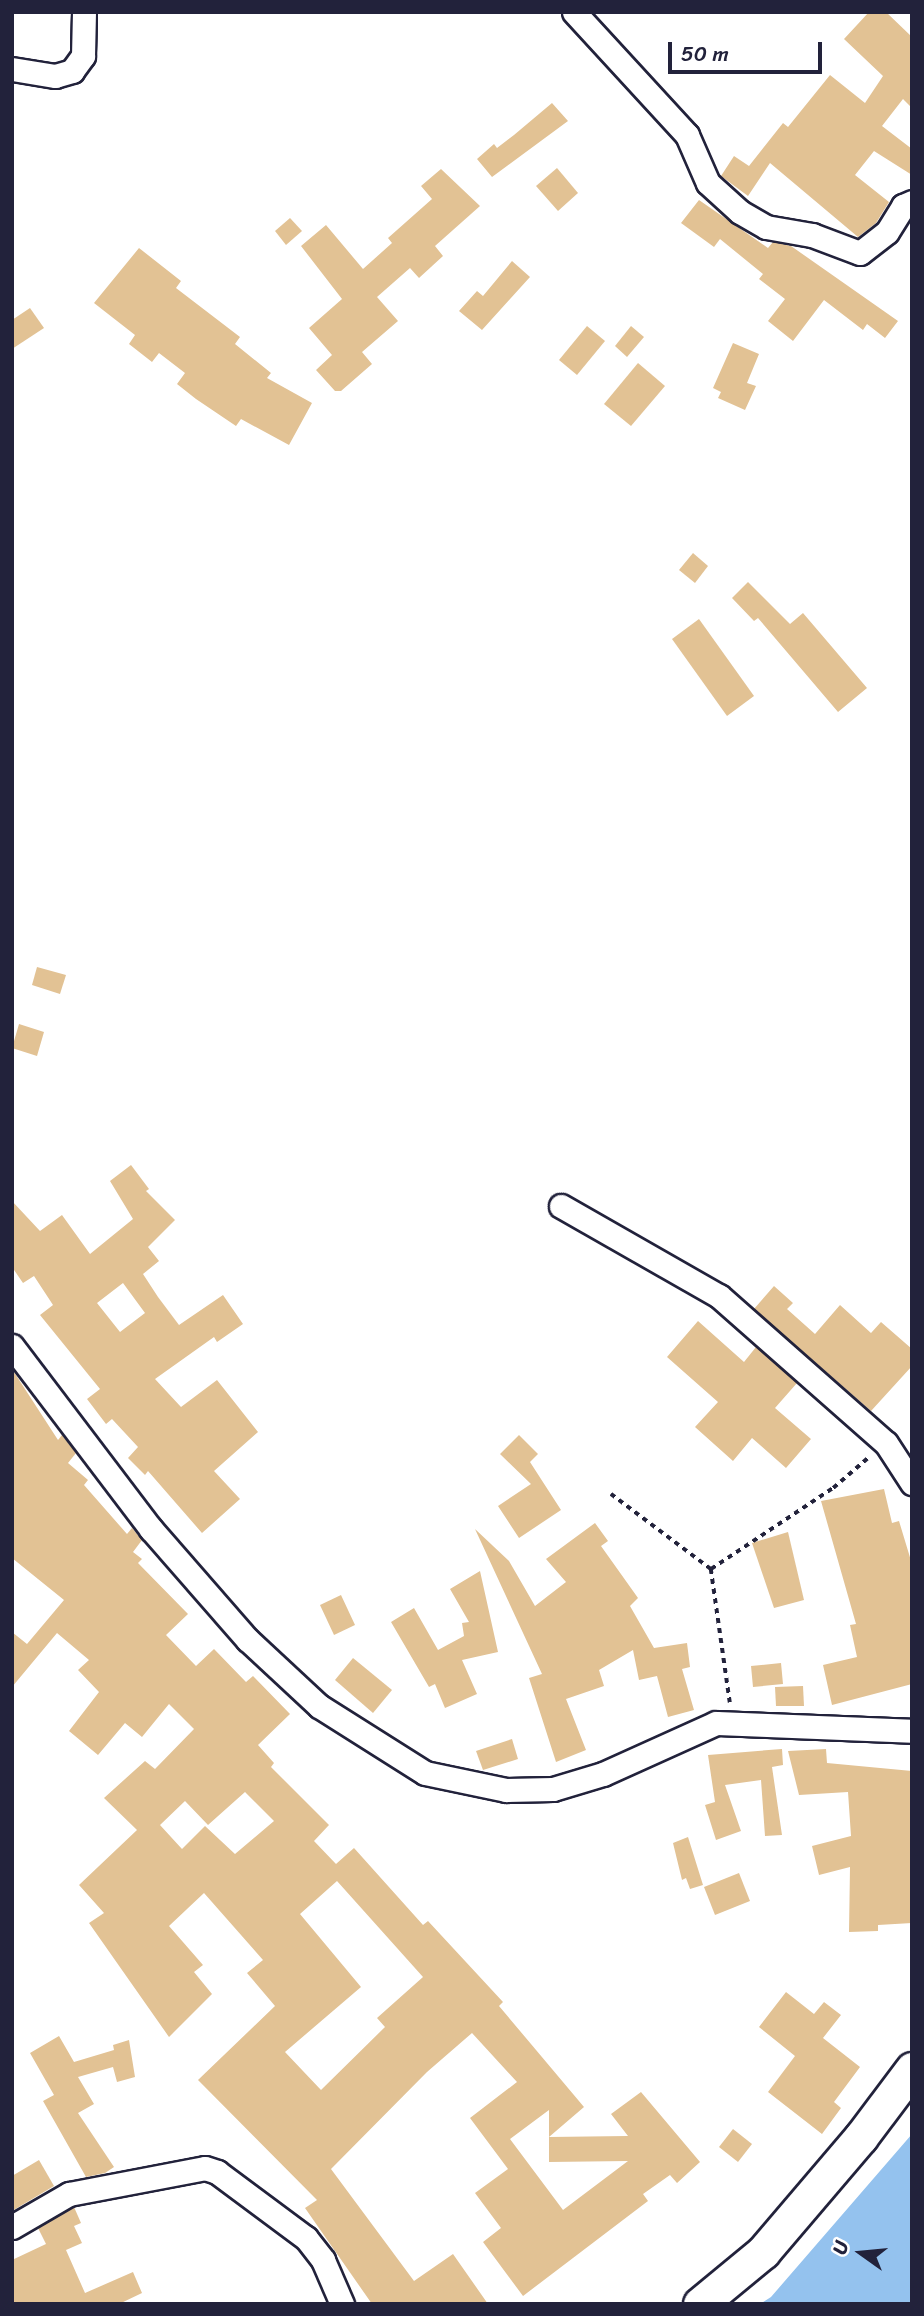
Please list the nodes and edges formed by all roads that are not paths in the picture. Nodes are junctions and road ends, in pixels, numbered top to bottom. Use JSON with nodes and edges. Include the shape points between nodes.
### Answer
{"nodes":[{"id":1,"x":84,"y":12,"type":"edge"},
{"id":2,"x":575,"y":12,"type":"edge"},
{"id":3,"x":12,"y":69,"type":"edge"},
{"id":4,"x":912,"y":202,"type":"edge"},
{"id":5,"x":561,"y":1206,"type":"dead end"},
{"id":6,"x":12,"y":1346,"type":"edge"},
{"id":7,"x":912,"y":1483,"type":"edge"},
{"id":8,"x":912,"y":1731,"type":"edge"},
{"id":9,"x":912,"y":2069,"type":"edge"},
{"id":10,"x":12,"y":2227,"type":"edge"},
{"id":11,"x":342,"y":2304,"type":"edge"},
{"id":12,"x":700,"y":2304,"type":"edge"}],
"edges":[{"from":1,"to":3,"type":"street","via":[[83,56],[72,71],[55,76]]},
{"from":2,"to":4,"type":"street","via":[[687,135],[708,183],[740,212],[766,227],[812,235],[860,253],[887,232],[903,206]]},
{"from":5,"to":7,"type":"street","via":[[719,1296],[886,1443]]},
{"from":6,"to":8,"type":"street","via":[[151,1529],[248,1640],[319,1706],[425,1773],[506,1790],[554,1789],[603,1774],[700,1728],[733,1722]]},
{"from":9,"to":12,"type":"highway","via":[[763,2252]]},
{"from":10,"to":11,"type":"street","via":[[69,2194],[205,2168],[217,2172],[306,2238],[323,2260]]}]}
